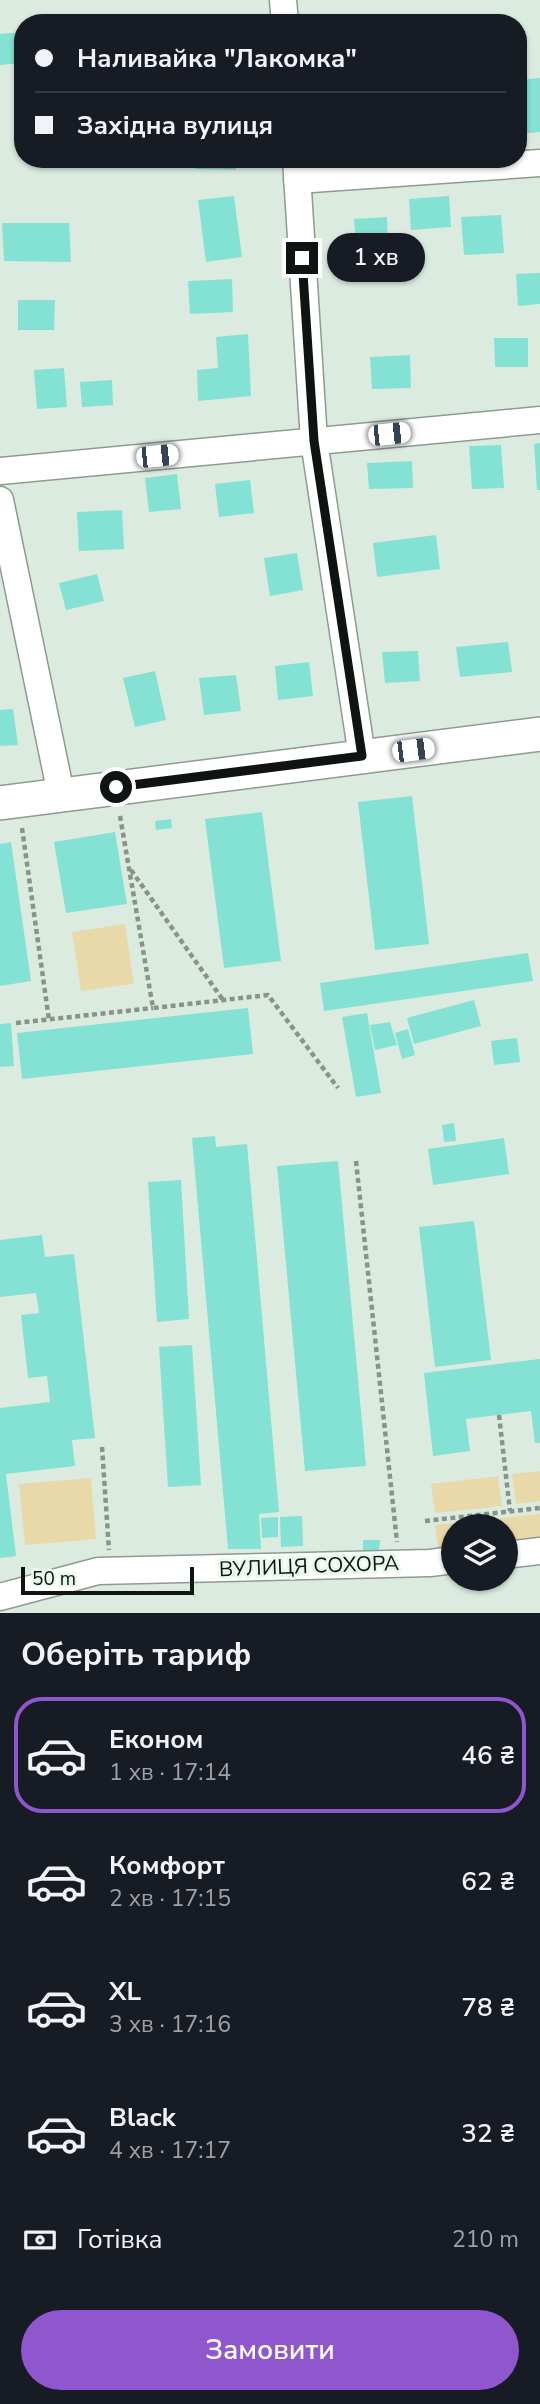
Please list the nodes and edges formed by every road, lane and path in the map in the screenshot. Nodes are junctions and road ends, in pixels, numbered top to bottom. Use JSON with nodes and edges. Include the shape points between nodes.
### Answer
{"nodes":[{"id":1,"x":337,"y":168,"type":"edge"},
{"id":2,"x":296,"y":169,"type":"edge"},
{"id":3,"x":540,"y":420,"type":"edge"},
{"id":4,"x":314,"y":441,"type":"junction"},
{"id":5,"x":0,"y":471,"type":"edge"},
{"id":6,"x":0,"y":500,"type":"edge"},
{"id":7,"x":540,"y":734,"type":"edge"},
{"id":8,"x":362,"y":756,"type":"junction"},
{"id":9,"x":61,"y":794,"type":"junction"},
{"id":10,"x":0,"y":803,"type":"edge"},
{"id":11,"x":120,"y":816,"type":"dead end"},
{"id":12,"x":22,"y":828,"type":"dead end"},
{"id":13,"x":129,"y":868,"type":"junction"},
{"id":14,"x":224,"y":1000,"type":"junction"},
{"id":15,"x":153,"y":1008,"type":"junction"},
{"id":16,"x":49,"y":1020,"type":"junction"},
{"id":17,"x":16,"y":1023,"type":"dead end"},
{"id":18,"x":338,"y":1088,"type":"dead end"},
{"id":19,"x":356,"y":1161,"type":"dead end"},
{"id":20,"x":499,"y":1415,"type":"dead end"},
{"id":21,"x":102,"y":1447,"type":"dead end"},
{"id":22,"x":540,"y":1508,"type":"edge"},
{"id":23,"x":509,"y":1511,"type":"junction"},
{"id":24,"x":425,"y":1521,"type":"dead end"},
{"id":25,"x":540,"y":1551,"type":"edge"},
{"id":26,"x":518,"y":1554,"type":"edge"},
{"id":27,"x":441,"y":1561,"type":"edge"},
{"id":28,"x":400,"y":1564,"type":"junction"},
{"id":29,"x":110,"y":1571,"type":"junction"},
{"id":30,"x":0,"y":1597,"type":"edge"}],
"edges":[{"from":1,"to":2,"type":"street"},
{"from":2,"to":4,"type":"street"},
{"from":3,"to":4,"type":"street"},
{"from":4,"to":5,"type":"street"},
{"from":4,"to":8,"type":"street"},
{"from":6,"to":9,"type":"street"},
{"from":7,"to":8,"type":"main road"},
{"from":8,"to":9,"type":"main road"},
{"from":9,"to":10,"type":"main road"},
{"from":11,"to":13,"type":"path"},
{"from":12,"to":16,"type":"path"},
{"from":13,"to":14,"type":"path"},
{"from":13,"to":15,"type":"path"},
{"from":14,"to":15,"type":"path"},
{"from":14,"to":18,"type":"path","via":[[268,995]]},
{"from":15,"to":16,"type":"path"},
{"from":16,"to":17,"type":"path"},
{"from":19,"to":28,"type":"path"},
{"from":20,"to":23,"type":"path"},
{"from":21,"to":29,"type":"path"},
{"from":22,"to":23,"type":"path"},
{"from":23,"to":24,"type":"path"},
{"from":25,"to":26,"type":"street"},
{"from":27,"to":28,"type":"street","name":"ВУЛИЦЯ СОХОРА"},
{"from":28,"to":29,"type":"street","name":"ВУЛИЦЯ СОХОРА"},
{"from":29,"to":30,"type":"street","name":"ВУЛИЦЯ СОХОРА"}]}
